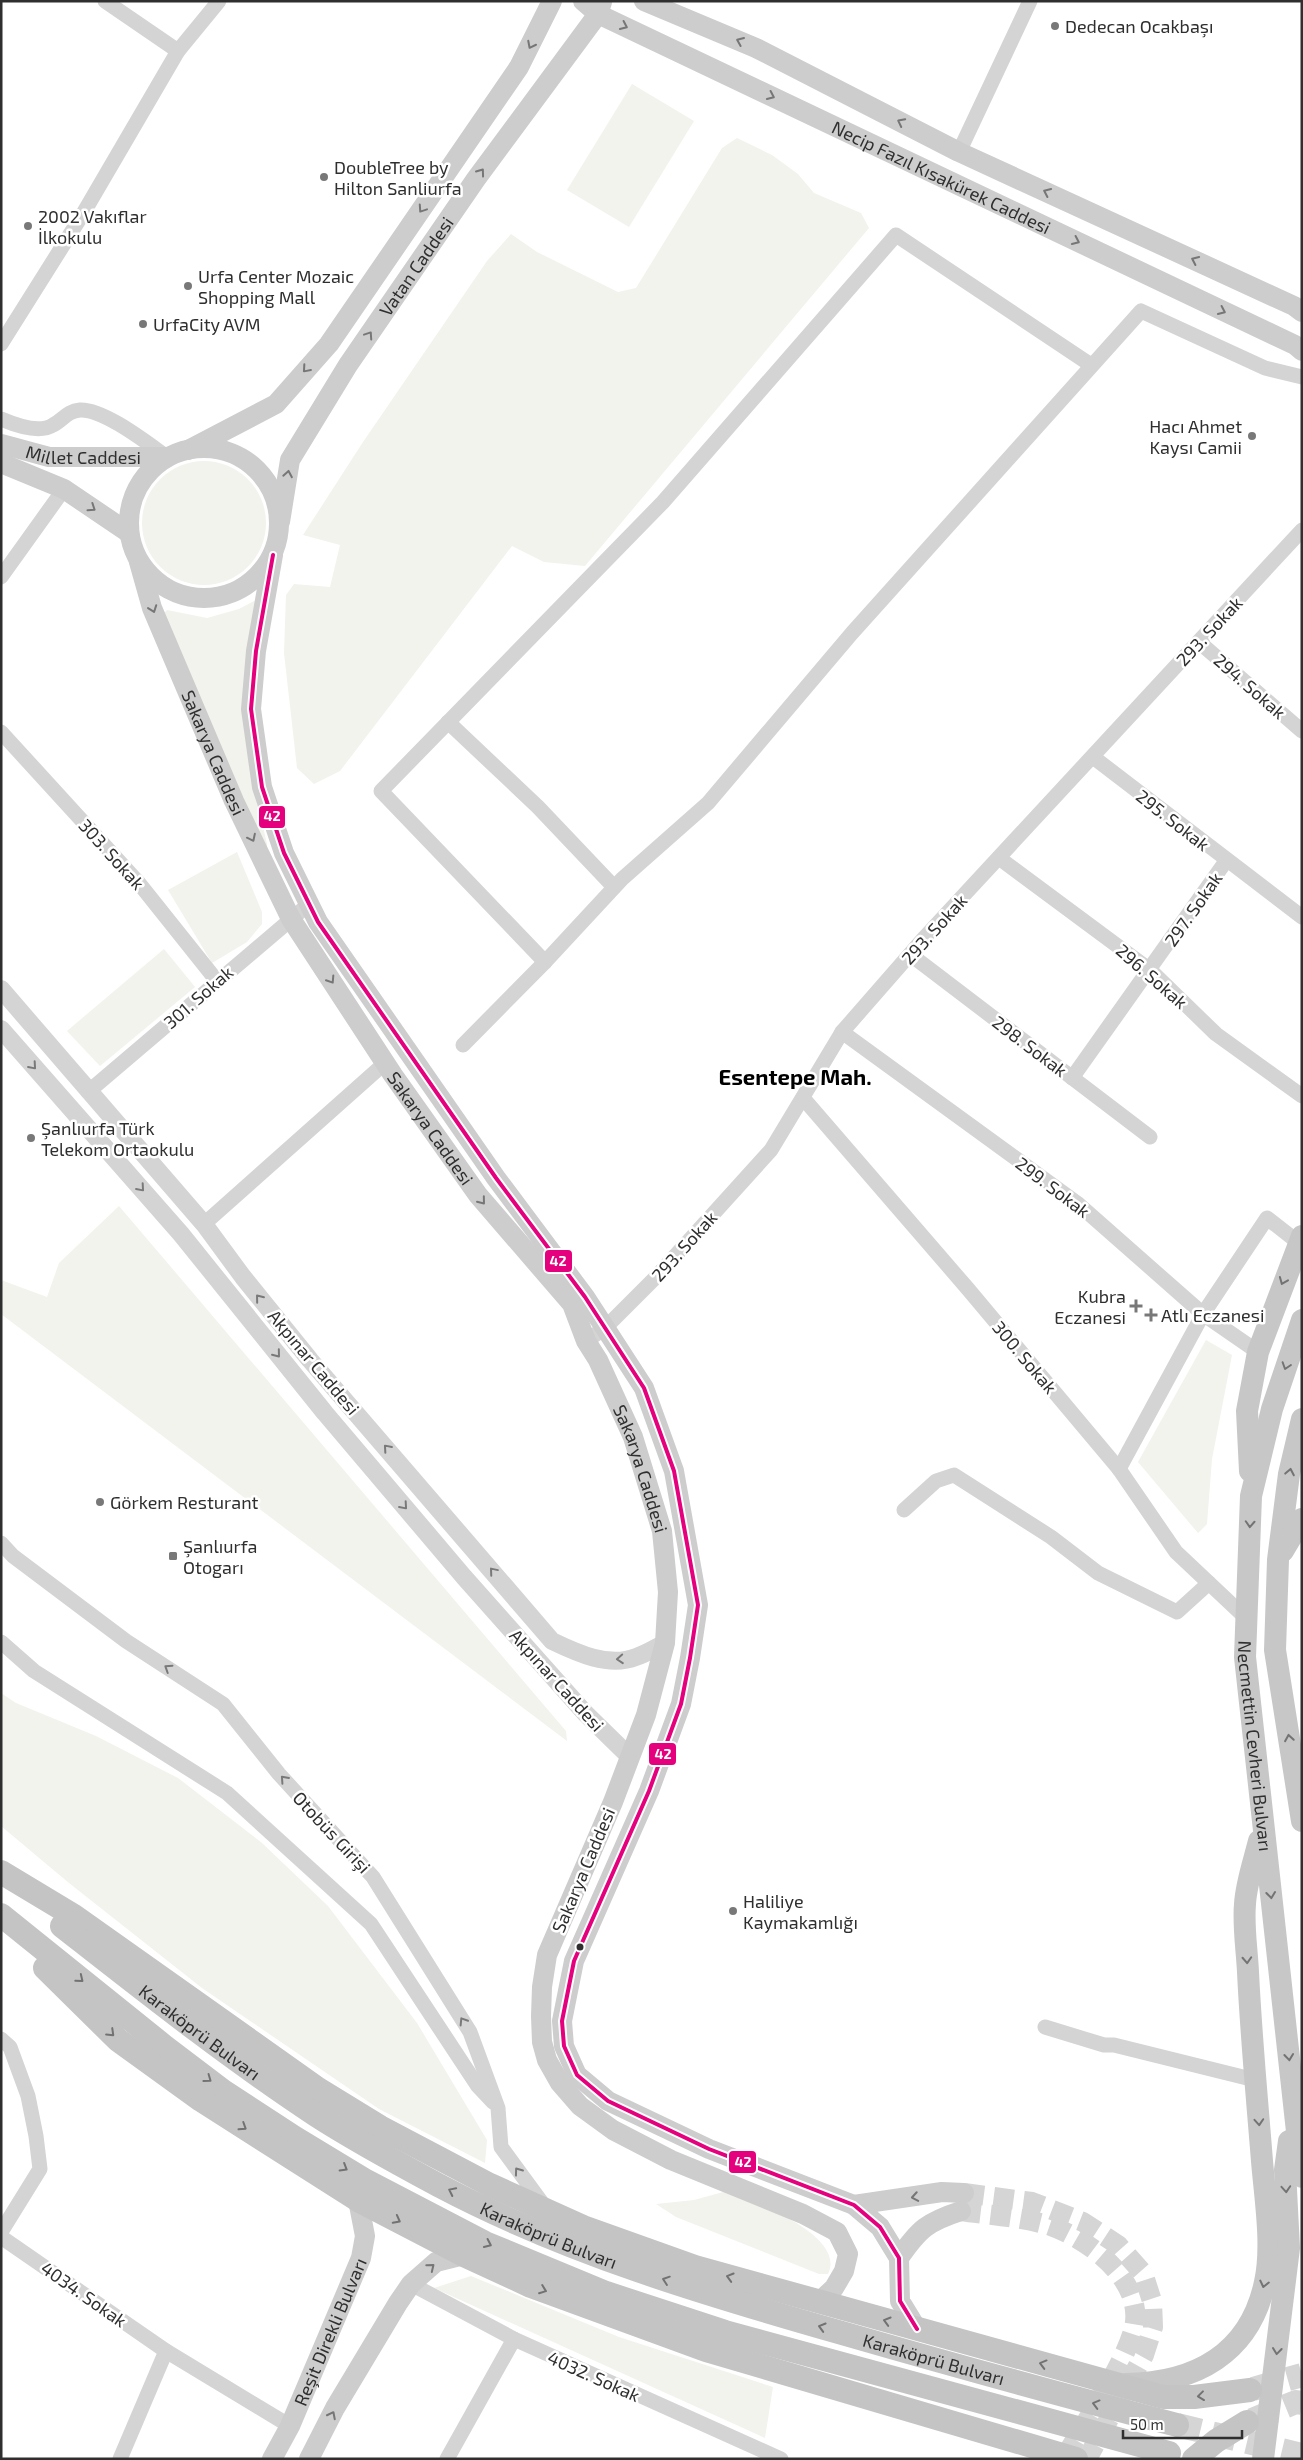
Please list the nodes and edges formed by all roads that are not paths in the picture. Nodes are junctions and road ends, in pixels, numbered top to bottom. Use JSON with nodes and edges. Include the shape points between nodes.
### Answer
{"nodes":[{"id":1,"x":105,"y":1,"type":"edge"},
{"id":2,"x":218,"y":1,"type":"edge"},
{"id":3,"x":552,"y":1,"type":"edge"},
{"id":4,"x":644,"y":1,"type":"edge"},
{"id":5,"x":1030,"y":1,"type":"edge"},
{"id":6,"x":594,"y":5,"type":"edge"},
{"id":7,"x":178,"y":51,"type":"junction"},
{"id":8,"x":959,"y":152,"type":"junction"},
{"id":9,"x":1302,"y":312,"type":"edge"},
{"id":10,"x":1,"y":344,"type":"edge"},
{"id":11,"x":1302,"y":351,"type":"edge"},
{"id":12,"x":1091,"y":365,"type":"junction"},
{"id":13,"x":1302,"y":377,"type":"edge"},
{"id":14,"x":1,"y":419,"type":"edge"},
{"id":15,"x":1,"y":444,"type":"edge"},
{"id":16,"x":188,"y":450,"type":"junction"},
{"id":17,"x":167,"y":457,"type":"junction"},
{"id":18,"x":1,"y":463,"type":"edge"},
{"id":19,"x":64,"y":489,"type":"junction"},
{"id":20,"x":280,"y":522,"type":"junction"},
{"id":21,"x":1302,"y":530,"type":"edge"},
{"id":22,"x":129,"y":533,"type":"junction"},
{"id":23,"x":273,"y":554,"type":"junction"},
{"id":24,"x":139,"y":562,"type":"junction"},
{"id":25,"x":1,"y":577,"type":"edge"},
{"id":26,"x":1199,"y":642,"type":"junction"},
{"id":27,"x":448,"y":722,"type":"junction"},
{"id":28,"x":1302,"y":731,"type":"edge"},
{"id":29,"x":1,"y":732,"type":"edge"},
{"id":30,"x":1093,"y":757,"type":"junction"},
{"id":31,"x":999,"y":858,"type":"junction"},
{"id":32,"x":1226,"y":861,"type":"junction"},
{"id":33,"x":614,"y":887,"type":"junction"},
{"id":34,"x":309,"y":904,"type":"junction"},
{"id":35,"x":1302,"y":917,"type":"edge"},
{"id":36,"x":291,"y":919,"type":"junction"},
{"id":37,"x":911,"y":955,"type":"junction"},
{"id":38,"x":545,"y":962,"type":"junction"},
{"id":39,"x":1150,"y":970,"type":"junction"},
{"id":40,"x":217,"y":981,"type":"junction"},
{"id":41,"x":1,"y":990,"type":"edge"},
{"id":42,"x":1,"y":1029,"type":"edge"},
{"id":43,"x":842,"y":1032,"type":"junction"},
{"id":44,"x":463,"y":1045,"type":"dead end"},
{"id":45,"x":385,"y":1063,"type":"junction"},
{"id":46,"x":1072,"y":1078,"type":"junction"},
{"id":47,"x":88,"y":1092,"type":"junction"},
{"id":48,"x":1302,"y":1096,"type":"edge"},
{"id":49,"x":803,"y":1098,"type":"junction"},
{"id":50,"x":1150,"y":1137,"type":"dead end"},
{"id":51,"x":204,"y":1224,"type":"junction"},
{"id":52,"x":1300,"y":1239,"type":"edge"},
{"id":53,"x":1203,"y":1314,"type":"junction"},
{"id":54,"x":1302,"y":1320,"type":"edge"},
{"id":55,"x":605,"y":1328,"type":"junction"},
{"id":56,"x":586,"y":1341,"type":"junction"},
{"id":57,"x":1258,"y":1352,"type":"junction"},
{"id":58,"x":1302,"y":1419,"type":"edge"},
{"id":59,"x":1119,"y":1469,"type":"junction"},
{"id":60,"x":1251,"y":1496,"type":"junction"},
{"id":61,"x":904,"y":1510,"type":"dead end"},
{"id":62,"x":1302,"y":1519,"type":"edge"},
{"id":63,"x":1,"y":1543,"type":"edge"},
{"id":64,"x":1278,"y":1560,"type":"junction"},
{"id":65,"x":1210,"y":1583,"type":"junction"},
{"id":66,"x":1246,"y":1617,"type":"junction"},
{"id":67,"x":1,"y":1642,"type":"edge"},
{"id":68,"x":665,"y":1643,"type":"junction"},
{"id":69,"x":630,"y":1757,"type":"junction"},
{"id":70,"x":1302,"y":1821,"type":"edge"},
{"id":71,"x":1262,"y":1826,"type":"junction"},
{"id":72,"x":1,"y":1872,"type":"edge"},
{"id":73,"x":1,"y":1878,"type":"edge"},
{"id":74,"x":1,"y":1916,"type":"edge"},
{"id":75,"x":1,"y":1925,"type":"edge"},
{"id":76,"x":1044,"y":2027,"type":"dead end"},
{"id":77,"x":1,"y":2039,"type":"edge"},
{"id":78,"x":1255,"y":2075,"type":"junction"},
{"id":79,"x":1294,"y":2106,"type":"junction"},
{"id":80,"x":498,"y":2108,"type":"junction"},
{"id":81,"x":1302,"y":2177,"type":"edge"},
{"id":82,"x":358,"y":2200,"type":"junction"},
{"id":83,"x":854,"y":2204,"type":"junction"},
{"id":84,"x":547,"y":2210,"type":"junction"},
{"id":85,"x":1,"y":2232,"type":"edge"},
{"id":86,"x":1,"y":2237,"type":"edge"},
{"id":87,"x":464,"y":2255,"type":"junction"},
{"id":88,"x":899,"y":2258,"type":"junction"},
{"id":89,"x":411,"y":2284,"type":"junction"},
{"id":90,"x":819,"y":2302,"type":"junction"},
{"id":91,"x":918,"y":2329,"type":"junction"},
{"id":92,"x":514,"y":2339,"type":"junction"},
{"id":93,"x":166,"y":2351,"type":"junction"},
{"id":94,"x":1111,"y":2384,"type":"junction"},
{"id":95,"x":1250,"y":2390,"type":"tunnel mouth"},
{"id":96,"x":1247,"y":2422,"type":"tunnel mouth"},
{"id":97,"x":1177,"y":2425,"type":"tunnel mouth"},
{"id":98,"x":290,"y":2426,"type":"junction"},
{"id":99,"x":1168,"y":2453,"type":"dead end"},
{"id":100,"x":315,"y":2457,"type":"edge"},
{"id":101,"x":120,"y":2459,"type":"edge"},
{"id":102,"x":272,"y":2459,"type":"edge"},
{"id":103,"x":447,"y":2459,"type":"edge"},
{"id":104,"x":781,"y":2459,"type":"edge"},
{"id":105,"x":1076,"y":2459,"type":"edge"},
{"id":106,"x":1194,"y":2459,"type":"edge"},
{"id":107,"x":1263,"y":2459,"type":"edge"}],
"edges":[{"from":1,"to":7,"type":"street"},
{"from":2,"to":7,"type":"street"},
{"from":3,"to":16,"type":"main road","name":"Vatan Caddesi","one_way":true,"via":[[519,67],[329,344],[276,404]]},
{"from":8,"to":4,"type":"main road","name":"Necip Fazıl Kısakürek Caddesi","one_way":true,"via":[[756,48]]},
{"from":5,"to":8,"type":"street"},
{"from":6,"to":11,"type":"main road","name":"Necip Fazıl Kısakürek Caddesi","one_way":true},
{"from":20,"to":6,"type":"main road","name":"Vatan Caddesi","one_way":true,"via":[[290,460],[348,365]]},
{"from":7,"to":10,"type":"street","via":[[84,212]]},
{"from":9,"to":8,"type":"main road","name":"Necip Fazıl Kısakürek Caddesi","one_way":true},
{"from":12,"to":13,"type":"street","via":[[1141,311],[1265,368]]},
{"from":12,"to":27,"type":"street","via":[[896,235],[663,502]]},
{"from":12,"to":33,"type":"street","via":[[852,633],[708,803]]},
{"from":14,"to":17,"type":"street","via":[[33,428],[52,426],[69,413],[82,410],[112,420]]},
{"from":15,"to":17,"type":"main road","name":"Millet Caddesi","via":[[49,457]]},
{"from":16,"to":17,"type":"main road"},
{"from":16,"to":20,"type":"main road","via":[[210,448],[232,454],[251,465],[266,481],[276,501]]},
{"from":17,"to":22,"type":"main road","via":[[136,489]]},
{"from":18,"to":19,"type":"main road","name":"Millet Caddesi"},
{"from":19,"to":22,"type":"main road","name":"Millet Caddesi","one_way":true},
{"from":19,"to":25,"type":"street"},
{"from":20,"to":23,"type":"main road"},
{"from":21,"to":26,"type":"street","name":"293. Sokak"},
{"from":22,"to":24,"type":"main road"},
{"from":23,"to":24,"type":"main road","via":[[260,574],[242,588],[212,598],[174,593],[154,580]]},
{"from":23,"to":34,"type":"main road","name":"Sakarya Caddesi","via":[[256,651],[251,709],[262,787],[284,853]]},
{"from":24,"to":36,"type":"main road","name":"Sakarya Caddesi","one_way":true,"via":[[152,608],[234,801]]},
{"from":26,"to":28,"type":"street","name":"294. Sokak"},
{"from":26,"to":30,"type":"street","name":"293. Sokak"},
{"from":27,"to":33,"type":"street","via":[[538,807]]},
{"from":27,"to":38,"type":"street","via":[[381,791]]},
{"from":29,"to":40,"type":"street","name":"303. Sokak","via":[[138,882]]},
{"from":30,"to":31,"type":"street","name":"293. Sokak"},
{"from":30,"to":32,"type":"street","name":"295. Sokak"},
{"from":31,"to":37,"type":"street","name":"293. Sokak"},
{"from":31,"to":39,"type":"street","name":"296. Sokak"},
{"from":32,"to":35,"type":"street","name":"295. Sokak"},
{"from":32,"to":39,"type":"street","name":"297. Sokak"},
{"from":33,"to":38,"type":"street"},
{"from":34,"to":36,"type":"street","name":"301. Sokak"},
{"from":34,"to":55,"type":"main road","name":"Sakarya Caddesi","via":[[318,922],[496,1178]]},
{"from":36,"to":40,"type":"street","name":"301. Sokak"},
{"from":36,"to":45,"type":"main road","name":"Sakarya Caddesi","one_way":true},
{"from":37,"to":43,"type":"street","name":"293. Sokak"},
{"from":37,"to":46,"type":"street","name":"298. Sokak"},
{"from":38,"to":44,"type":"street"},
{"from":39,"to":46,"type":"street","name":"297. Sokak"},
{"from":39,"to":48,"type":"street","name":"296. Sokak","via":[[1216,1034]]},
{"from":40,"to":47,"type":"street","name":"301. Sokak"},
{"from":41,"to":47,"type":"street","name":"Akpınar Caddesi"},
{"from":42,"to":69,"type":"street","name":"Akpınar Caddesi","one_way":true,"via":[[181,1234],[325,1413],[464,1577],[584,1713]]},
{"from":43,"to":49,"type":"street","name":"293. Sokak"},
{"from":43,"to":53,"type":"street","name":"299. Sokak","via":[[1077,1203]]},
{"from":45,"to":51,"type":"street"},
{"from":45,"to":56,"type":"main road","name":"Sakarya Caddesi","one_way":true,"via":[[481,1200],[572,1304]]},
{"from":46,"to":50,"type":"street","name":"298. Sokak"},
{"from":47,"to":51,"type":"street","name":"Akpınar Caddesi"},
{"from":49,"to":55,"type":"street","name":"293. Sokak","via":[[771,1150],[656,1278]]},
{"from":49,"to":59,"type":"street","name":"300. Sokak"},
{"from":68,"to":51,"type":"street","name":"Akpınar Caddesi","one_way":true,"via":[[634,1658],[608,1660],[582,1655],[552,1641],[310,1360]]},
{"from":52,"to":53,"type":"street","via":[[1267,1218]]},
{"from":52,"to":57,"type":"main road","one_way":true},
{"from":53,"to":57,"type":"street","name":"299. Sokak"},
{"from":53,"to":59,"type":"street"},
{"from":54,"to":60,"type":"main road","name":"Necmettin Cevheri Bulvarı","one_way":true,"via":[[1272,1409]]},
{"from":55,"to":56,"type":"street","name":"293. Sokak"},
{"from":55,"to":83,"type":"main road","name":"Sakarya Caddesi","via":[[644,1388],[674,1470],[698,1605],[680,1704],[649,1791],[574,1961],[562,2021],[564,2046],[578,2075],[608,2101],[709,2149]]},
{"from":56,"to":68,"type":"main road","name":"Sakarya Caddesi","via":[[634,1437],[662,1531],[668,1592]]},
{"from":57,"to":60,"type":"main road","via":[[1247,1411]]},
{"from":64,"to":58,"type":"main road","name":"Necmettin Cevheri Bulvarı","one_way":true,"via":[[1289,1474]]},
{"from":59,"to":65,"type":"street","name":"300. Sokak","via":[[1176,1552]]},
{"from":60,"to":66,"type":"main road","name":"Necmettin Cevheri Bulvarı","one_way":true},
{"from":61,"to":65,"type":"street","via":[[936,1481],[954,1474],[1051,1537],[1098,1573],[1177,1612]]},
{"from":62,"to":64,"type":"main road"},
{"from":80,"to":63,"type":"street","name":"Otobüs Girişi","one_way":true,"via":[[470,2032],[374,1877],[279,1774],[223,1704],[126,1640],[13,1556]]},
{"from":70,"to":64,"type":"main road","name":"Necmettin Cevheri Bulvarı","one_way":true,"via":[[1275,1650]]},
{"from":65,"to":66,"type":"street","name":"300. Sokak"},
{"from":66,"to":71,"type":"main road","name":"Necmettin Cevheri Bulvarı","via":[[1244,1657]]},
{"from":67,"to":80,"type":"street","via":[[34,1671],[227,1793],[370,1924],[476,2085]]},
{"from":68,"to":69,"type":"main road","name":"Sakarya Caddesi","via":[[646,1715]]},
{"from":69,"to":90,"type":"main road","name":"Sakarya Caddesi","via":[[547,1954],[541,2016],[542,2042],[547,2060],[560,2084],[580,2106],[613,2130],[671,2160],[803,2214],[837,2232],[848,2254],[844,2271],[834,2288]]},
{"from":71,"to":78,"type":"main road","one_way":true,"via":[[1245,1903]]},
{"from":71,"to":79,"type":"main road","name":"Necmettin Cevheri Bulvarı","one_way":true},
{"from":72,"to":84,"type":"highway","via":[[74,1916],[318,2089],[444,2162]]},
{"from":97,"to":73,"type":"highway","name":"Karaköprü Bulvarı","one_way":true,"via":[[1020,2384],[731,2301],[620,2264],[501,2216],[318,2116],[186,2024]]},
{"from":74,"to":99,"type":"highway","name":"Karaköprü Bulvarı","one_way":true,"via":[[224,2091],[366,2181],[485,2243],[606,2293],[725,2332]]},
{"from":75,"to":82,"type":"highway","one_way":true,"via":[[118,2040],[201,2100]]},
{"from":76,"to":78,"type":"street","via":[[1104,2045],[1114,2044],[1251,2079]]},
{"from":77,"to":85,"type":"street","via":[[10,2047],[28,2096],[40,2169]]},
{"from":78,"to":94,"type":"main road","one_way":true,"via":[[1268,2260],[1266,2282],[1252,2320],[1222,2357],[1190,2374],[1153,2384]]},
{"from":79,"to":81,"type":"main road","name":"Necmettin Cevheri Bulvarı"},
{"from":79,"to":107,"type":"main road","one_way":true,"via":[[1285,2170],[1289,2248]]},
{"from":84,"to":80,"type":"street","name":"Otobüs Girişi","one_way":true,"via":[[501,2147]]},
{"from":82,"to":87,"type":"highway","one_way":true},
{"from":82,"to":98,"type":"main road","name":"Reşit Direkli Bulvarı","via":[[365,2236],[361,2258]]},
{"from":83,"to":88,"type":"main road","name":"Sakarya Caddesi","via":[[880,2227]]},
{"from":88,"to":83,"type":"main road","one_way":true,"via":[[916,2234],[962,2202],[942,2192]]},
{"from":90,"to":84,"type":"highway","one_way":true,"via":[[696,2267],[583,2227]]},
{"from":86,"to":93,"type":"street","name":"4034. Sokak"},
{"from":89,"to":87,"type":"main road","name":"Reşit Direkli Bulvarı","one_way":true,"via":[[436,2262]]},
{"from":87,"to":105,"type":"highway","one_way":true,"via":[[540,2289],[706,2350]]},
{"from":88,"to":91,"type":"main road","via":[[900,2301]]},
{"from":89,"to":92,"type":"street","name":"4032. Sokak"},
{"from":100,"to":89,"type":"main road","name":"Reşit Direkli Bulvarı","one_way":true,"via":[[335,2408]]},
{"from":91,"to":90,"type":"highway","one_way":true},
{"from":94,"to":91,"type":"highway","one_way":true},
{"from":92,"to":103,"type":"street"},
{"from":92,"to":104,"type":"street","name":"4032. Sokak"},
{"from":93,"to":98,"type":"street","name":"4034. Sokak"},
{"from":93,"to":101,"type":"street"},
{"from":95,"to":94,"type":"highway","one_way":true,"via":[[1163,2397]]},
{"from":96,"to":106,"type":"highway"},
{"from":98,"to":102,"type":"main road","name":"Reşit Direkli Bulvarı"}]}
